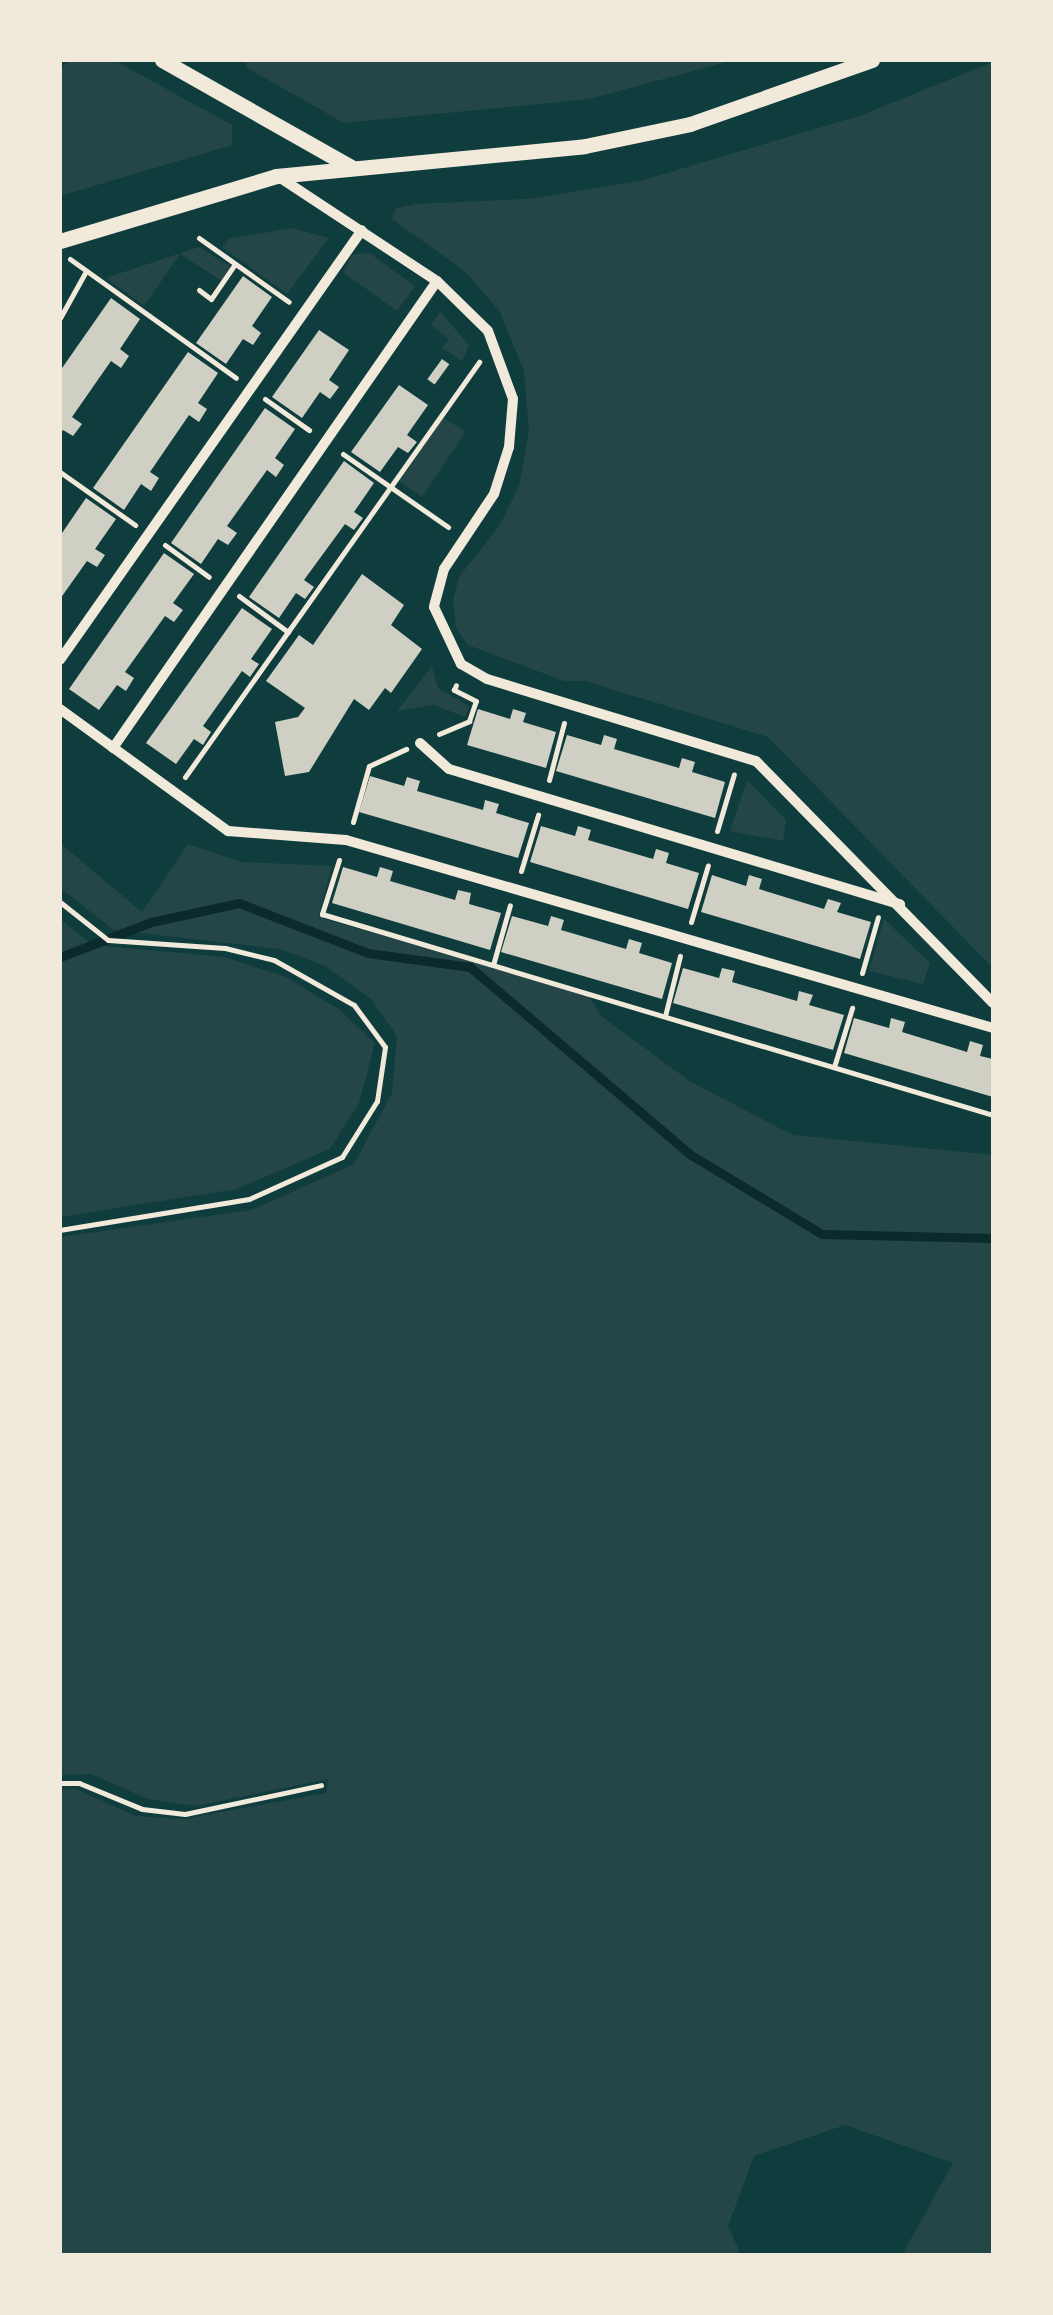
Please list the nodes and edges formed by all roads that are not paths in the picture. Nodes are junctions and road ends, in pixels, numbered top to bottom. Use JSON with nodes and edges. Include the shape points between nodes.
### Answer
{"nodes":[{"id":1,"x":162,"y":60,"type":"edge"},
{"id":2,"x":872,"y":60,"type":"edge"},
{"id":3,"x":352,"y":167,"type":"junction"},
{"id":4,"x":276,"y":176,"type":"junction"},
{"id":5,"x":362,"y":230,"type":"junction"},
{"id":6,"x":60,"y":240,"type":"edge"},
{"id":7,"x":437,"y":281,"type":"junction"},
{"id":8,"x":60,"y":660,"type":"edge"},
{"id":9,"x":60,"y":709,"type":"edge"},
{"id":10,"x":420,"y":743,"type":"road end"},
{"id":11,"x":113,"y":748,"type":"junction"},
{"id":12,"x":901,"y":905,"type":"junction"},
{"id":13,"x":993,"y":1002,"type":"edge"},
{"id":14,"x":993,"y":1028,"type":"edge"}],
"edges":[{"from":1,"to":3,"type":"street"},
{"from":2,"to":3,"type":"street","via":[[690,124],[602,142]]},
{"from":3,"to":4,"type":"street"},
{"from":4,"to":5,"type":"street"},
{"from":4,"to":6,"type":"street"},
{"from":5,"to":7,"type":"street"},
{"from":5,"to":8,"type":"street"},
{"from":7,"to":11,"type":"street"},
{"from":7,"to":12,"type":"street","via":[[492,343],[513,399],[509,447],[494,494],[444,569],[434,607],[461,664],[487,679],[756,761]]},
{"from":9,"to":11,"type":"street"},
{"from":10,"to":12,"type":"street","via":[[450,770]]},
{"from":11,"to":14,"type":"street","via":[[228,831],[346,840]]},
{"from":12,"to":13,"type":"street"}]}
